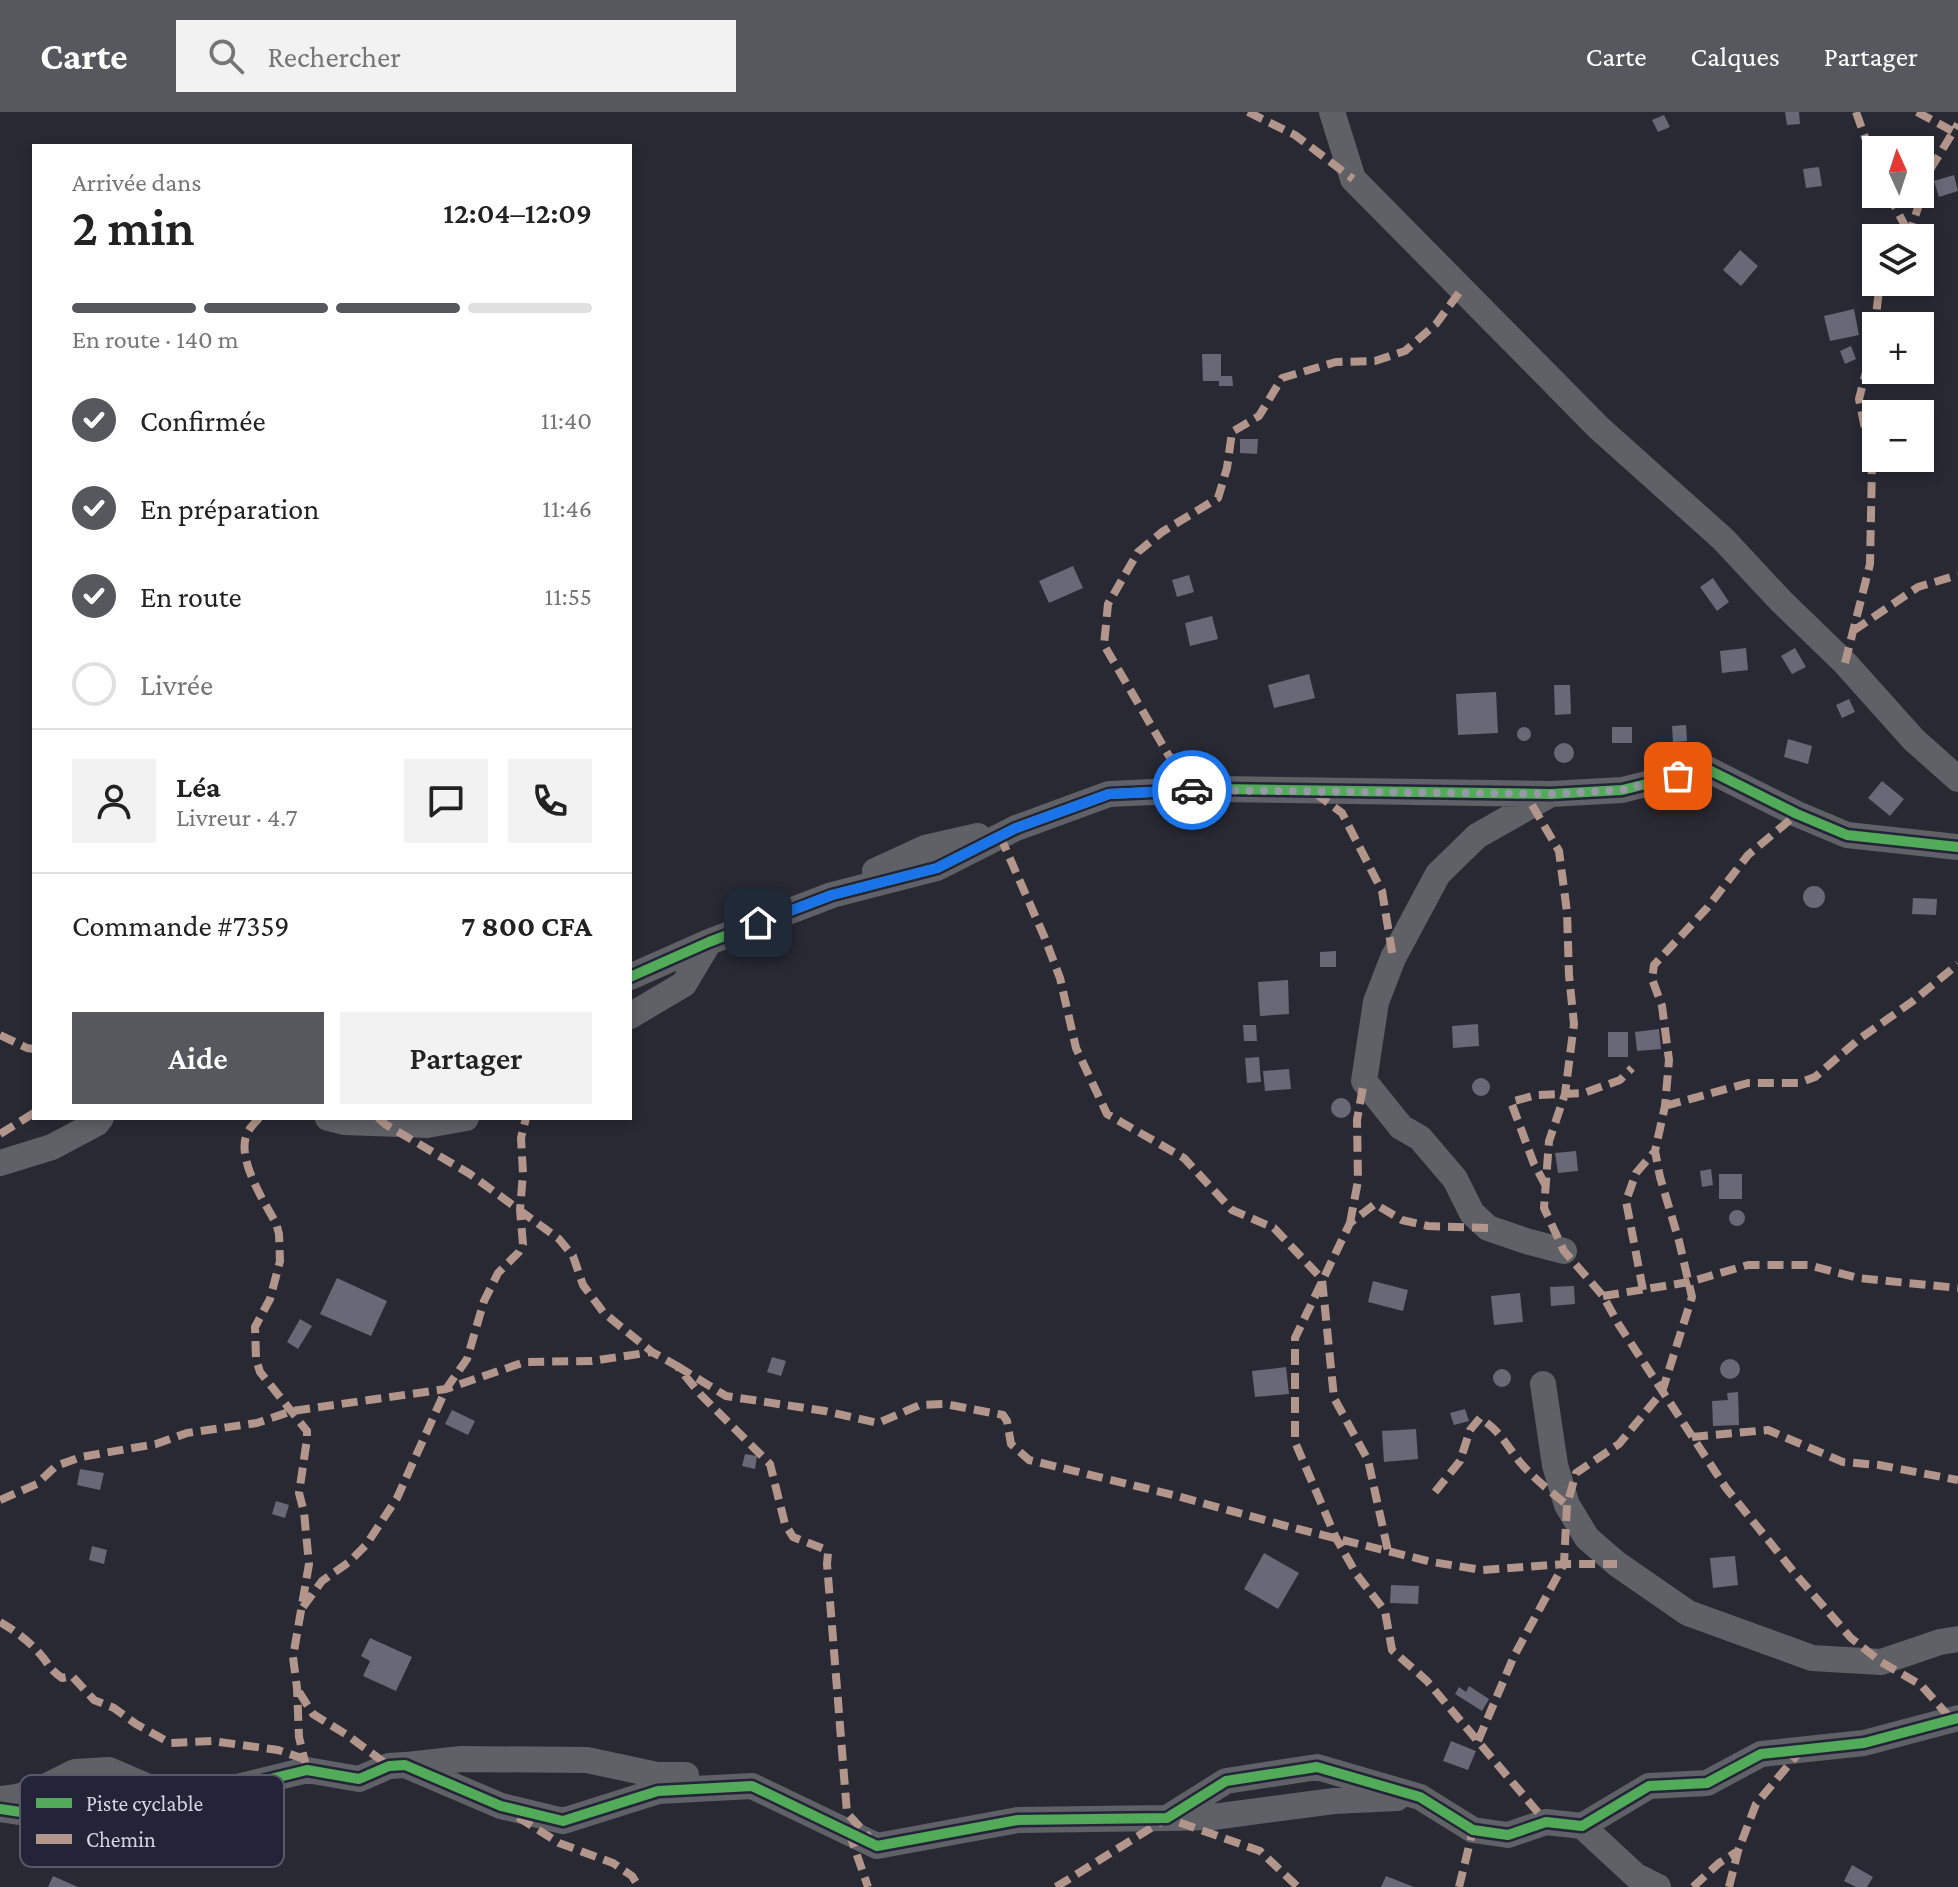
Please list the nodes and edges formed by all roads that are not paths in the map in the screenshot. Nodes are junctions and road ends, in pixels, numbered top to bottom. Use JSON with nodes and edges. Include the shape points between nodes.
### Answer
{"nodes":[{"id":1,"x":1332,"y":112,"type":"edge"},
{"id":2,"x":1958,"y":779,"type":"edge"},
{"id":3,"x":1551,"y":794,"type":"junction"},
{"id":4,"x":1958,"y":847,"type":"edge"},
{"id":5,"x":709,"y":942,"type":"junction"},
{"id":6,"x":632,"y":976,"type":"edge"},
{"id":7,"x":632,"y":1015,"type":"edge"},
{"id":8,"x":104,"y":1120,"type":"edge"},
{"id":9,"x":336,"y":1120,"type":"edge"},
{"id":10,"x":455,"y":1120,"type":"edge"},
{"id":11,"x":0,"y":1163,"type":"edge"},
{"id":12,"x":1564,"y":1251,"type":"dead end"},
{"id":13,"x":1543,"y":1384,"type":"dead end"},
{"id":14,"x":1958,"y":1639,"type":"edge"},
{"id":15,"x":1956,"y":1722,"type":"edge"},
{"id":16,"x":405,"y":1765,"type":"junction"},
{"id":17,"x":69,"y":1775,"type":"edge"},
{"id":18,"x":121,"y":1775,"type":"edge"},
{"id":19,"x":284,"y":1776,"type":"edge"},
{"id":20,"x":752,"y":1786,"type":"junction"},
{"id":21,"x":20,"y":1796,"type":"edge"},
{"id":22,"x":1420,"y":1797,"type":"junction"},
{"id":23,"x":0,"y":1799,"type":"edge"},
{"id":24,"x":0,"y":1809,"type":"edge"},
{"id":25,"x":20,"y":1812,"type":"edge"},
{"id":26,"x":1167,"y":1818,"type":"junction"},
{"id":27,"x":1582,"y":1826,"type":"junction"},
{"id":28,"x":1658,"y":1887,"type":"edge"}],
"edges":[{"from":1,"to":2,"type":"street","via":[[1353,179],[1599,428],[1723,539],[1914,740]]},
{"from":3,"to":4,"type":"street","via":[[1622,790],[1707,769],[1847,835]]},
{"from":3,"to":5,"type":"street","via":[[1218,789],[1109,794],[1016,828],[937,868],[832,895]]},
{"from":3,"to":12,"type":"street","via":[[1477,836],[1438,874],[1376,1002],[1364,1081],[1401,1127],[1420,1138],[1455,1179],[1472,1213],[1488,1228]]},
{"from":5,"to":6,"type":"street"},
{"from":5,"to":7,"type":"street","via":[[684,984]]},
{"from":8,"to":11,"type":"street","via":[[52,1147]]},
{"from":9,"to":10,"type":"street","via":[[427,1125]]},
{"from":13,"to":14,"type":"street","via":[[1555,1465],[1567,1505],[1587,1538],[1688,1613],[1812,1658],[1881,1662]]},
{"from":15,"to":27,"type":"street","via":[[1864,1743],[1761,1754],[1707,1783],[1649,1786]]},
{"from":16,"to":19,"type":"street","via":[[359,1779],[307,1770]]},
{"from":16,"to":20,"type":"street","via":[[461,1759],[587,1760],[657,1775],[717,1775]]},
{"from":16,"to":20,"type":"street","via":[[501,1806],[563,1821],[658,1791]]},
{"from":17,"to":18,"type":"street","via":[[109,1770]]},
{"from":20,"to":26,"type":"street","via":[[877,1846],[1018,1820]]},
{"from":21,"to":23,"type":"street"},
{"from":22,"to":26,"type":"street"},
{"from":22,"to":26,"type":"street","via":[[1317,1767],[1226,1781]]},
{"from":22,"to":27,"type":"street","via":[[1473,1830],[1508,1835],[1546,1822]]},
{"from":24,"to":25,"type":"street"},
{"from":27,"to":28,"type":"street","via":[[1636,1876]]}]}
